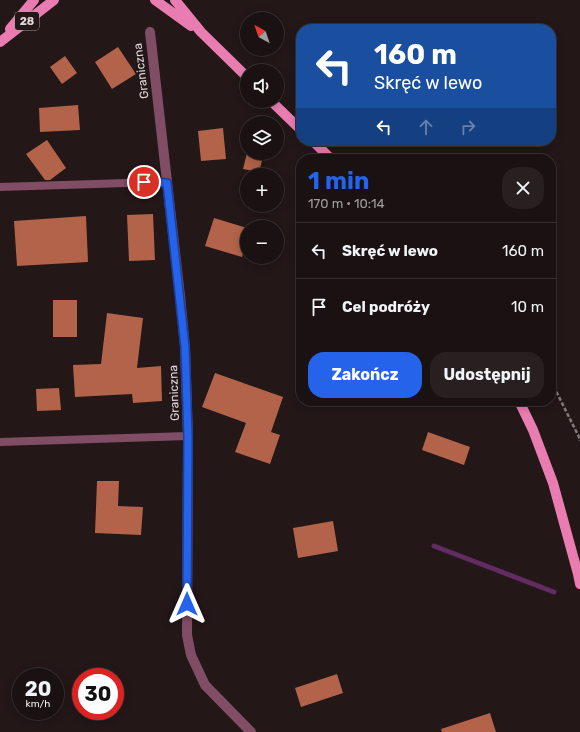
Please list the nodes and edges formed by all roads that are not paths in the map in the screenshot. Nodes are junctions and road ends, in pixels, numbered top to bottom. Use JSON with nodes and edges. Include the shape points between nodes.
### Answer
{"nodes":[{"id":1,"x":34,"y":0,"type":"edge"},
{"id":2,"x":54,"y":0,"type":"edge"},
{"id":3,"x":155,"y":0,"type":"edge"},
{"id":4,"x":175,"y":0,"type":"edge"},
{"id":5,"x":150,"y":32,"type":"dead end"},
{"id":6,"x":201,"y":32,"type":"junction"},
{"id":7,"x":0,"y":41,"type":"edge"},
{"id":8,"x":240,"y":70,"type":"edge"},
{"id":9,"x":279,"y":108,"type":"edge"},
{"id":10,"x":296,"y":125,"type":"edge"},
{"id":11,"x":318,"y":146,"type":"edge"},
{"id":12,"x":326,"y":154,"type":"edge"},
{"id":13,"x":167,"y":183,"type":"junction"},
{"id":14,"x":0,"y":187,"type":"edge"},
{"id":15,"x":521,"y":406,"type":"edge"},
{"id":16,"x":188,"y":436,"type":"junction"},
{"id":17,"x":0,"y":442,"type":"edge"},
{"id":18,"x":580,"y":584,"type":"edge"},
{"id":19,"x":251,"y":732,"type":"edge"}],
"edges":[{"from":1,"to":7,"type":"main road","number":"28"},
{"from":2,"to":7,"type":"main road","number":"28"},
{"from":3,"to":6,"type":"main road"},
{"from":4,"to":6,"type":"main road"},
{"from":5,"to":13,"type":"street","name":"Graniczna"},
{"from":6,"to":8,"type":"main road"},
{"from":9,"to":10,"type":"main road"},
{"from":11,"to":12,"type":"main road"},
{"from":13,"to":14,"type":"lane"},
{"from":13,"to":16,"type":"street","name":"Graniczna","via":[[185,347]]},
{"from":15,"to":18,"type":"main road","via":[[553,484]]},
{"from":16,"to":17,"type":"lane"},
{"from":16,"to":19,"type":"street","name":"Graniczna","via":[[187,635],[191,654],[204,685]]}]}
